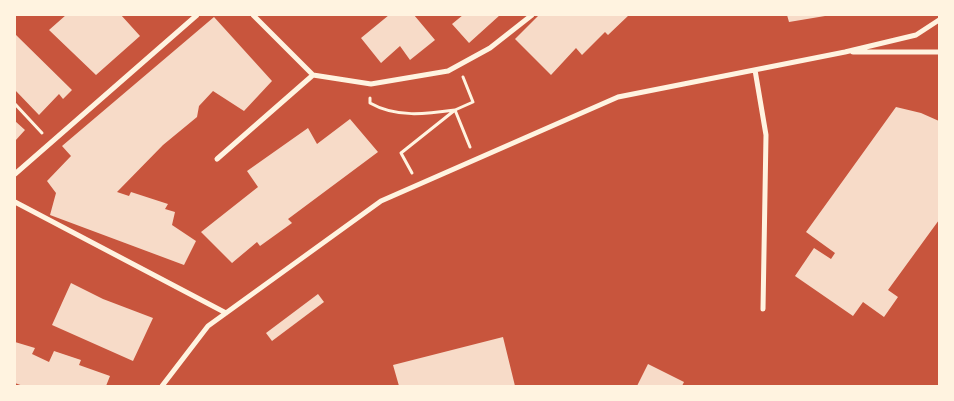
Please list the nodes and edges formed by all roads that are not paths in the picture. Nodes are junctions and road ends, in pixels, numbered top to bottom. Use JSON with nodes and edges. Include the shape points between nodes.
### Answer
{"nodes":[{"id":1,"x":197,"y":15,"type":"edge"},
{"id":2,"x":253,"y":15,"type":"edge"},
{"id":3,"x":532,"y":15,"type":"edge"},
{"id":4,"x":939,"y":20,"type":"edge"},
{"id":5,"x":846,"y":52,"type":"junction"},
{"id":6,"x":939,"y":52,"type":"edge"},
{"id":7,"x":755,"y":70,"type":"junction"},
{"id":8,"x":313,"y":76,"type":"junction"},
{"id":9,"x":217,"y":159,"type":"dead end"},
{"id":10,"x":15,"y":174,"type":"edge"},
{"id":11,"x":15,"y":202,"type":"edge"},
{"id":12,"x":763,"y":309,"type":"dead end"},
{"id":13,"x":226,"y":313,"type":"junction"},
{"id":14,"x":162,"y":386,"type":"edge"}],
"edges":[{"from":1,"to":10,"type":"street"},
{"from":2,"to":8,"type":"street"},
{"from":3,"to":8,"type":"street","via":[[490,48],[448,72],[371,84]]},
{"from":4,"to":5,"type":"street","via":[[916,36]]},
{"from":5,"to":6,"type":"street"},
{"from":5,"to":7,"type":"street"},
{"from":7,"to":12,"type":"street","via":[[766,135]]},
{"from":7,"to":13,"type":"street","via":[[618,97],[382,201]]},
{"from":8,"to":9,"type":"street"},
{"from":11,"to":13,"type":"street"},
{"from":13,"to":14,"type":"street","via":[[208,326]]}]}
